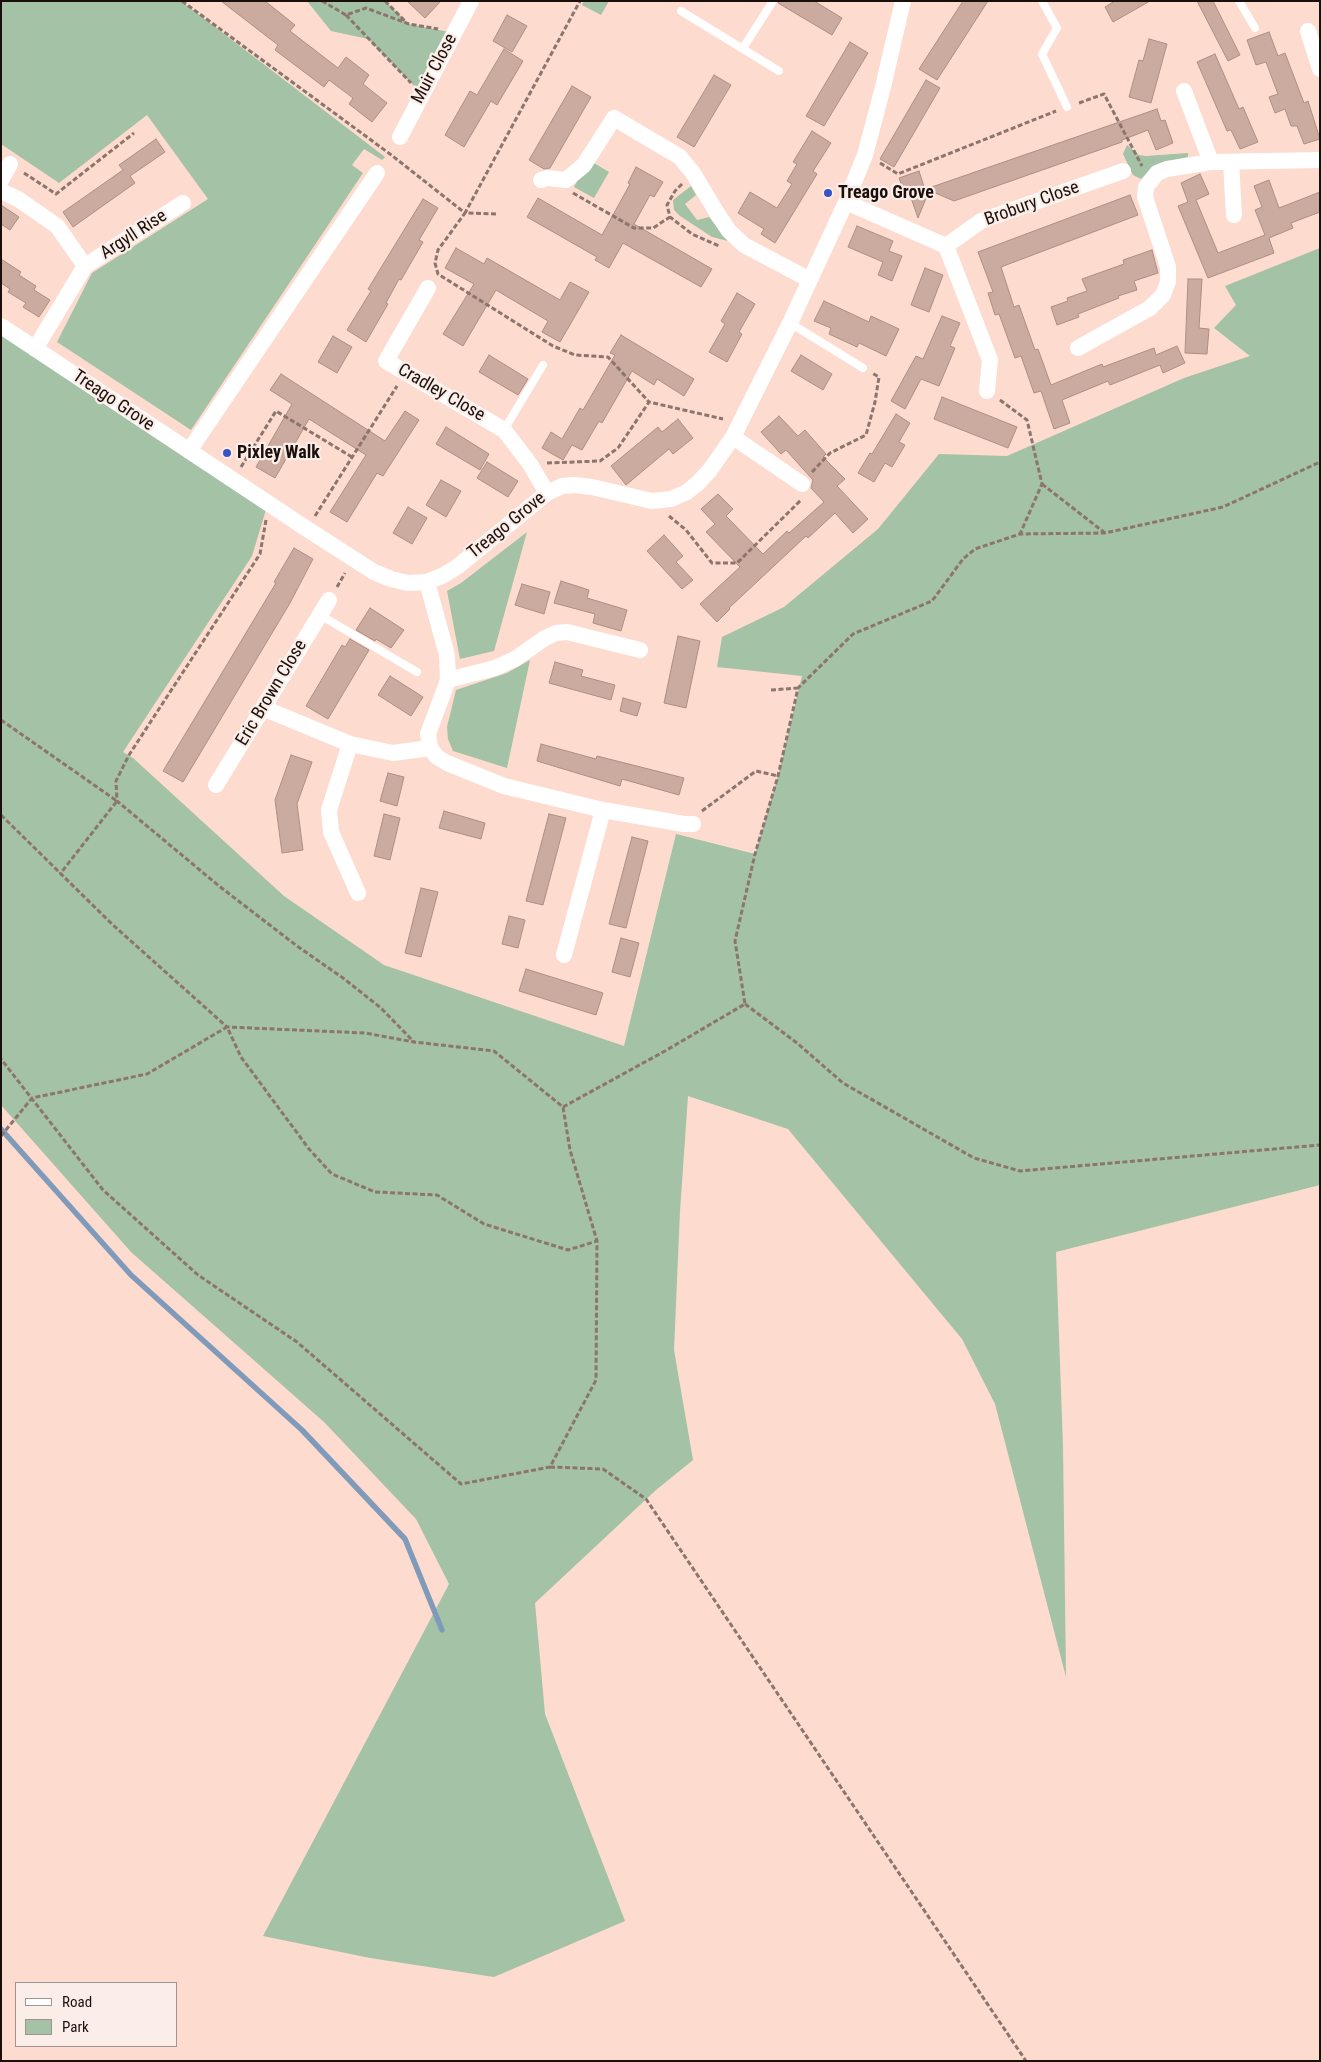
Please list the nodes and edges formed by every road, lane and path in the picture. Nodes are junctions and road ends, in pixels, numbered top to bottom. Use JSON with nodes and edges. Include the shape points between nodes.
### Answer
{"nodes":[{"id":1,"x":182,"y":1,"type":"edge"},
{"id":2,"x":322,"y":1,"type":"edge"},
{"id":3,"x":385,"y":1,"type":"edge"},
{"id":4,"x":471,"y":1,"type":"edge"},
{"id":5,"x":580,"y":1,"type":"edge"},
{"id":6,"x":773,"y":1,"type":"edge"},
{"id":7,"x":903,"y":1,"type":"edge"},
{"id":8,"x":1042,"y":1,"type":"edge"},
{"id":9,"x":1239,"y":1,"type":"edge"},
{"id":10,"x":681,"y":11,"type":"dead end"},
{"id":11,"x":346,"y":15,"type":"junction"},
{"id":12,"x":409,"y":24,"type":"junction"},
{"id":13,"x":1255,"y":28,"type":"dead end"},
{"id":14,"x":1308,"y":31,"type":"dead end"},
{"id":15,"x":454,"y":32,"type":"junction"},
{"id":16,"x":743,"y":48,"type":"junction"},
{"id":17,"x":1320,"y":69,"type":"edge"},
{"id":18,"x":779,"y":71,"type":"dead end"},
{"id":19,"x":1184,"y":91,"type":"dead end"},
{"id":20,"x":422,"y":94,"type":"junction"},
{"id":21,"x":1067,"y":106,"type":"junction"},
{"id":22,"x":134,"y":133,"type":"dead end"},
{"id":23,"x":400,"y":137,"type":"joint"},
{"id":24,"x":390,"y":154,"type":"junction"},
{"id":25,"x":865,"y":155,"type":"junction"},
{"id":26,"x":1320,"y":160,"type":"edge"},
{"id":27,"x":1212,"y":162,"type":"junction"},
{"id":28,"x":1231,"y":162,"type":"junction"},
{"id":29,"x":10,"y":164,"type":"joint"},
{"id":30,"x":1123,"y":171,"type":"dead end"},
{"id":31,"x":377,"y":173,"type":"joint"},
{"id":32,"x":693,"y":173,"type":"junction"},
{"id":33,"x":544,"y":179,"type":"joint"},
{"id":34,"x":1,"y":180,"type":"edge"},
{"id":35,"x":1150,"y":180,"type":"junction"},
{"id":36,"x":1,"y":191,"type":"edge"},
{"id":37,"x":846,"y":202,"type":"junction"},
{"id":38,"x":183,"y":203,"type":"dead end"},
{"id":39,"x":464,"y":213,"type":"junction"},
{"id":40,"x":496,"y":214,"type":"dead end"},
{"id":41,"x":1234,"y":215,"type":"dead end"},
{"id":42,"x":670,"y":216,"type":"junction"},
{"id":43,"x":946,"y":246,"type":"junction"},
{"id":44,"x":727,"y":249,"type":"dead end"},
{"id":45,"x":86,"y":266,"type":"junction"},
{"id":46,"x":810,"y":280,"type":"junction"},
{"id":47,"x":428,"y":288,"type":"dead end"},
{"id":48,"x":790,"y":323,"type":"junction"},
{"id":49,"x":1,"y":326,"type":"edge"},
{"id":50,"x":1078,"y":348,"type":"dead end"},
{"id":51,"x":35,"y":349,"type":"junction"},
{"id":52,"x":543,"y":365,"type":"dead end"},
{"id":53,"x":863,"y":368,"type":"dead end"},
{"id":54,"x":406,"y":372,"type":"junction"},
{"id":55,"x":987,"y":391,"type":"joint"},
{"id":56,"x":649,"y":402,"type":"junction"},
{"id":57,"x":504,"y":430,"type":"junction"},
{"id":58,"x":737,"y":430,"type":"junction"},
{"id":59,"x":189,"y":451,"type":"junction"},
{"id":60,"x":352,"y":457,"type":"junction"},
{"id":61,"x":1320,"y":462,"type":"edge"},
{"id":62,"x":530,"y":464,"type":"junction"},
{"id":63,"x":233,"y":480,"type":"junction"},
{"id":64,"x":802,"y":484,"type":"dead end"},
{"id":65,"x":1042,"y":484,"type":"junction"},
{"id":66,"x":547,"y":493,"type":"junction"},
{"id":67,"x":268,"y":503,"type":"junction"},
{"id":68,"x":307,"y":529,"type":"junction"},
{"id":69,"x":1105,"y":533,"type":"junction"},
{"id":70,"x":1020,"y":534,"type":"junction"},
{"id":71,"x":354,"y":559,"type":"junction"},
{"id":72,"x":428,"y":582,"type":"junction"},
{"id":73,"x":329,"y":600,"type":"joint"},
{"id":74,"x":320,"y":616,"type":"junction"},
{"id":75,"x":640,"y":650,"type":"dead end"},
{"id":76,"x":417,"y":672,"type":"dead end"},
{"id":77,"x":448,"y":680,"type":"junction"},
{"id":78,"x":798,"y":688,"type":"junction"},
{"id":79,"x":771,"y":690,"type":"dead end"},
{"id":80,"x":264,"y":708,"type":"junction"},
{"id":81,"x":1,"y":720,"type":"edge"},
{"id":82,"x":350,"y":744,"type":"junction"},
{"id":83,"x":430,"y":748,"type":"junction"},
{"id":84,"x":778,"y":776,"type":"junction"},
{"id":85,"x":216,"y":786,"type":"dead end"},
{"id":86,"x":118,"y":801,"type":"junction"},
{"id":87,"x":603,"y":810,"type":"junction"},
{"id":88,"x":1,"y":815,"type":"edge"},
{"id":89,"x":689,"y":824,"type":"joint"},
{"id":90,"x":60,"y":874,"type":"junction"},
{"id":91,"x":358,"y":893,"type":"dead end"},
{"id":92,"x":564,"y":955,"type":"dead end"},
{"id":93,"x":745,"y":1004,"type":"junction"},
{"id":94,"x":227,"y":1027,"type":"junction"},
{"id":95,"x":414,"y":1042,"type":"junction"},
{"id":96,"x":1,"y":1059,"type":"edge"},
{"id":97,"x":32,"y":1098,"type":"junction"},
{"id":98,"x":563,"y":1107,"type":"junction"},
{"id":99,"x":1,"y":1136,"type":"edge"},
{"id":100,"x":1320,"y":1144,"type":"edge"},
{"id":101,"x":597,"y":1241,"type":"junction"},
{"id":102,"x":550,"y":1467,"type":"junction"},
{"id":103,"x":1026,"y":2061,"type":"edge"}],
"edges":[{"from":1,"to":24,"type":"path"},
{"from":2,"to":11,"type":"path"},
{"from":3,"to":12,"type":"path"},
{"from":4,"to":15,"type":"street","name":"Muir Close"},
{"from":5,"to":39,"type":"path"},
{"from":6,"to":16,"type":"lane"},
{"from":7,"to":25,"type":"street","name":"Treago Grove"},
{"from":8,"to":21,"type":"lane","via":[[1057,28],[1042,54]]},
{"from":9,"to":13,"type":"lane"},
{"from":10,"to":16,"type":"lane"},
{"from":11,"to":12,"type":"path","via":[[366,8]]},
{"from":11,"to":20,"type":"path"},
{"from":12,"to":15,"type":"path"},
{"from":14,"to":17,"type":"street"},
{"from":15,"to":20,"type":"street","name":"Muir Close"},
{"from":16,"to":18,"type":"lane"},
{"from":19,"to":27,"type":"street"},
{"from":20,"to":23,"type":"street","name":"Muir Close"},
{"from":21,"to":25,"type":"path","via":[[898,174]]},
{"from":21,"to":35,"type":"path","via":[[1104,94]]},
{"from":22,"to":29,"type":"path","via":[[56,194]]},
{"from":23,"to":24,"type":"path"},
{"from":24,"to":31,"type":"path"},
{"from":24,"to":39,"type":"path"},
{"from":25,"to":37,"type":"street","name":"Treago Grove"},
{"from":26,"to":28,"type":"street"},
{"from":27,"to":28,"type":"street"},
{"from":27,"to":35,"type":"street","via":[[1167,169]]},
{"from":28,"to":41,"type":"street"},
{"from":29,"to":34,"type":"street"},
{"from":30,"to":43,"type":"street","name":"Brobury Close","via":[[982,221]]},
{"from":31,"to":59,"type":"street"},
{"from":32,"to":33,"type":"street","via":[[680,157],[614,118],[584,165],[566,180]]},
{"from":32,"to":42,"type":"path","via":[[675,190],[667,206]]},
{"from":32,"to":46,"type":"street","via":[[729,230],[744,245]]},
{"from":33,"to":42,"type":"path","via":[[634,228],[653,228]]},
{"from":35,"to":50,"type":"street","via":[[1145,197],[1168,267],[1168,282],[1163,295],[1150,308]]},
{"from":36,"to":45,"type":"street","name":"Argyll Rise","via":[[57,226]]},
{"from":37,"to":43,"type":"street"},
{"from":37,"to":46,"type":"street","name":"Treago Grove"},
{"from":38,"to":45,"type":"street","name":"Argyll Rise"},
{"from":39,"to":40,"type":"path"},
{"from":39,"to":56,"type":"path","via":[[438,250],[435,263],[438,274],[552,346],[575,356],[608,357]]},
{"from":42,"to":44,"type":"path","via":[[692,234]]},
{"from":43,"to":55,"type":"street","via":[[990,360]]},
{"from":45,"to":51,"type":"street","name":"Argyll Rise"},
{"from":46,"to":48,"type":"street","name":"Treago Grove"},
{"from":47,"to":54,"type":"street","name":"Cradley Close","via":[[386,361]]},
{"from":48,"to":53,"type":"lane"},
{"from":48,"to":58,"type":"street","name":"Treago Grove"},
{"from":49,"to":51,"type":"street","name":"Treago Grove"},
{"from":51,"to":59,"type":"street","name":"Treago Grove"},
{"from":52,"to":57,"type":"lane"},
{"from":54,"to":57,"type":"street","name":"Cradley Close"},
{"from":54,"to":60,"type":"path"},
{"from":55,"to":65,"type":"path","via":[[1027,420]]},
{"from":56,"to":58,"type":"path"},
{"from":56,"to":62,"type":"path","via":[[618,448],[600,461]]},
{"from":57,"to":62,"type":"street","name":"Cradley Close"},
{"from":58,"to":64,"type":"street"},
{"from":58,"to":66,"type":"street","name":"Treago Grove","via":[[699,482],[671,499],[652,501],[575,484]]},
{"from":59,"to":63,"type":"street","name":"Treago Grove"},
{"from":60,"to":63,"type":"path","via":[[276,411]]},
{"from":60,"to":68,"type":"path"},
{"from":61,"to":69,"type":"path","via":[[1224,507]]},
{"from":62,"to":66,"type":"street","name":"Cradley Close"},
{"from":63,"to":67,"type":"street","name":"Treago Grove"},
{"from":65,"to":69,"type":"path"},
{"from":65,"to":70,"type":"path"},
{"from":66,"to":72,"type":"street","name":"Treago Grove","via":[[457,567]]},
{"from":67,"to":68,"type":"street","name":"Treago Grove"},
{"from":67,"to":86,"type":"path","via":[[260,554],[129,755],[116,781]]},
{"from":68,"to":71,"type":"street","name":"Treago Grove"},
{"from":69,"to":70,"type":"path"},
{"from":70,"to":78,"type":"path","via":[[975,549],[963,558],[932,601],[853,634]]},
{"from":71,"to":72,"type":"street","name":"Treago Grove","via":[[391,579],[408,583]]},
{"from":71,"to":73,"type":"path"},
{"from":72,"to":77,"type":"street","via":[[447,655]]},
{"from":73,"to":74,"type":"street","name":"Eric Brown Close"},
{"from":74,"to":76,"type":"lane"},
{"from":74,"to":80,"type":"street","name":"Eric Brown Close"},
{"from":75,"to":77,"type":"street","via":[[567,632],[556,633],[494,668]]},
{"from":77,"to":83,"type":"street","via":[[428,734]]},
{"from":78,"to":79,"type":"path"},
{"from":78,"to":84,"type":"path"},
{"from":80,"to":82,"type":"street"},
{"from":80,"to":85,"type":"street","name":"Eric Brown Close"},
{"from":81,"to":86,"type":"path"},
{"from":82,"to":83,"type":"street","via":[[394,753]]},
{"from":82,"to":91,"type":"street","via":[[330,810],[331,832]]},
{"from":83,"to":87,"type":"street","via":[[447,764],[504,786]]},
{"from":84,"to":89,"type":"path","via":[[756,771]]},
{"from":84,"to":93,"type":"path","via":[[755,854],[735,941]]},
{"from":86,"to":90,"type":"path"},
{"from":86,"to":95,"type":"path","via":[[219,886],[381,1008]]},
{"from":87,"to":89,"type":"street"},
{"from":87,"to":92,"type":"street"},
{"from":88,"to":90,"type":"path"},
{"from":90,"to":94,"type":"path"},
{"from":93,"to":98,"type":"path"},
{"from":93,"to":100,"type":"path","via":[[798,1043],[843,1083],[974,1158],[1020,1171]]},
{"from":94,"to":95,"type":"path","via":[[365,1033]]},
{"from":94,"to":97,"type":"path","via":[[146,1074]]},
{"from":94,"to":101,"type":"path","via":[[241,1057],[309,1149],[332,1174],[375,1192],[436,1195],[484,1224],[568,1250]]},
{"from":95,"to":98,"type":"path","via":[[494,1052]]},
{"from":96,"to":97,"type":"path"},
{"from":97,"to":99,"type":"path"},
{"from":97,"to":102,"type":"path","via":[[103,1190],[198,1275],[297,1342],[461,1484]]},
{"from":98,"to":101,"type":"path","via":[[570,1150]]},
{"from":101,"to":102,"type":"path","via":[[596,1380]]},
{"from":102,"to":103,"type":"path","via":[[603,1469],[646,1499]]}]}
